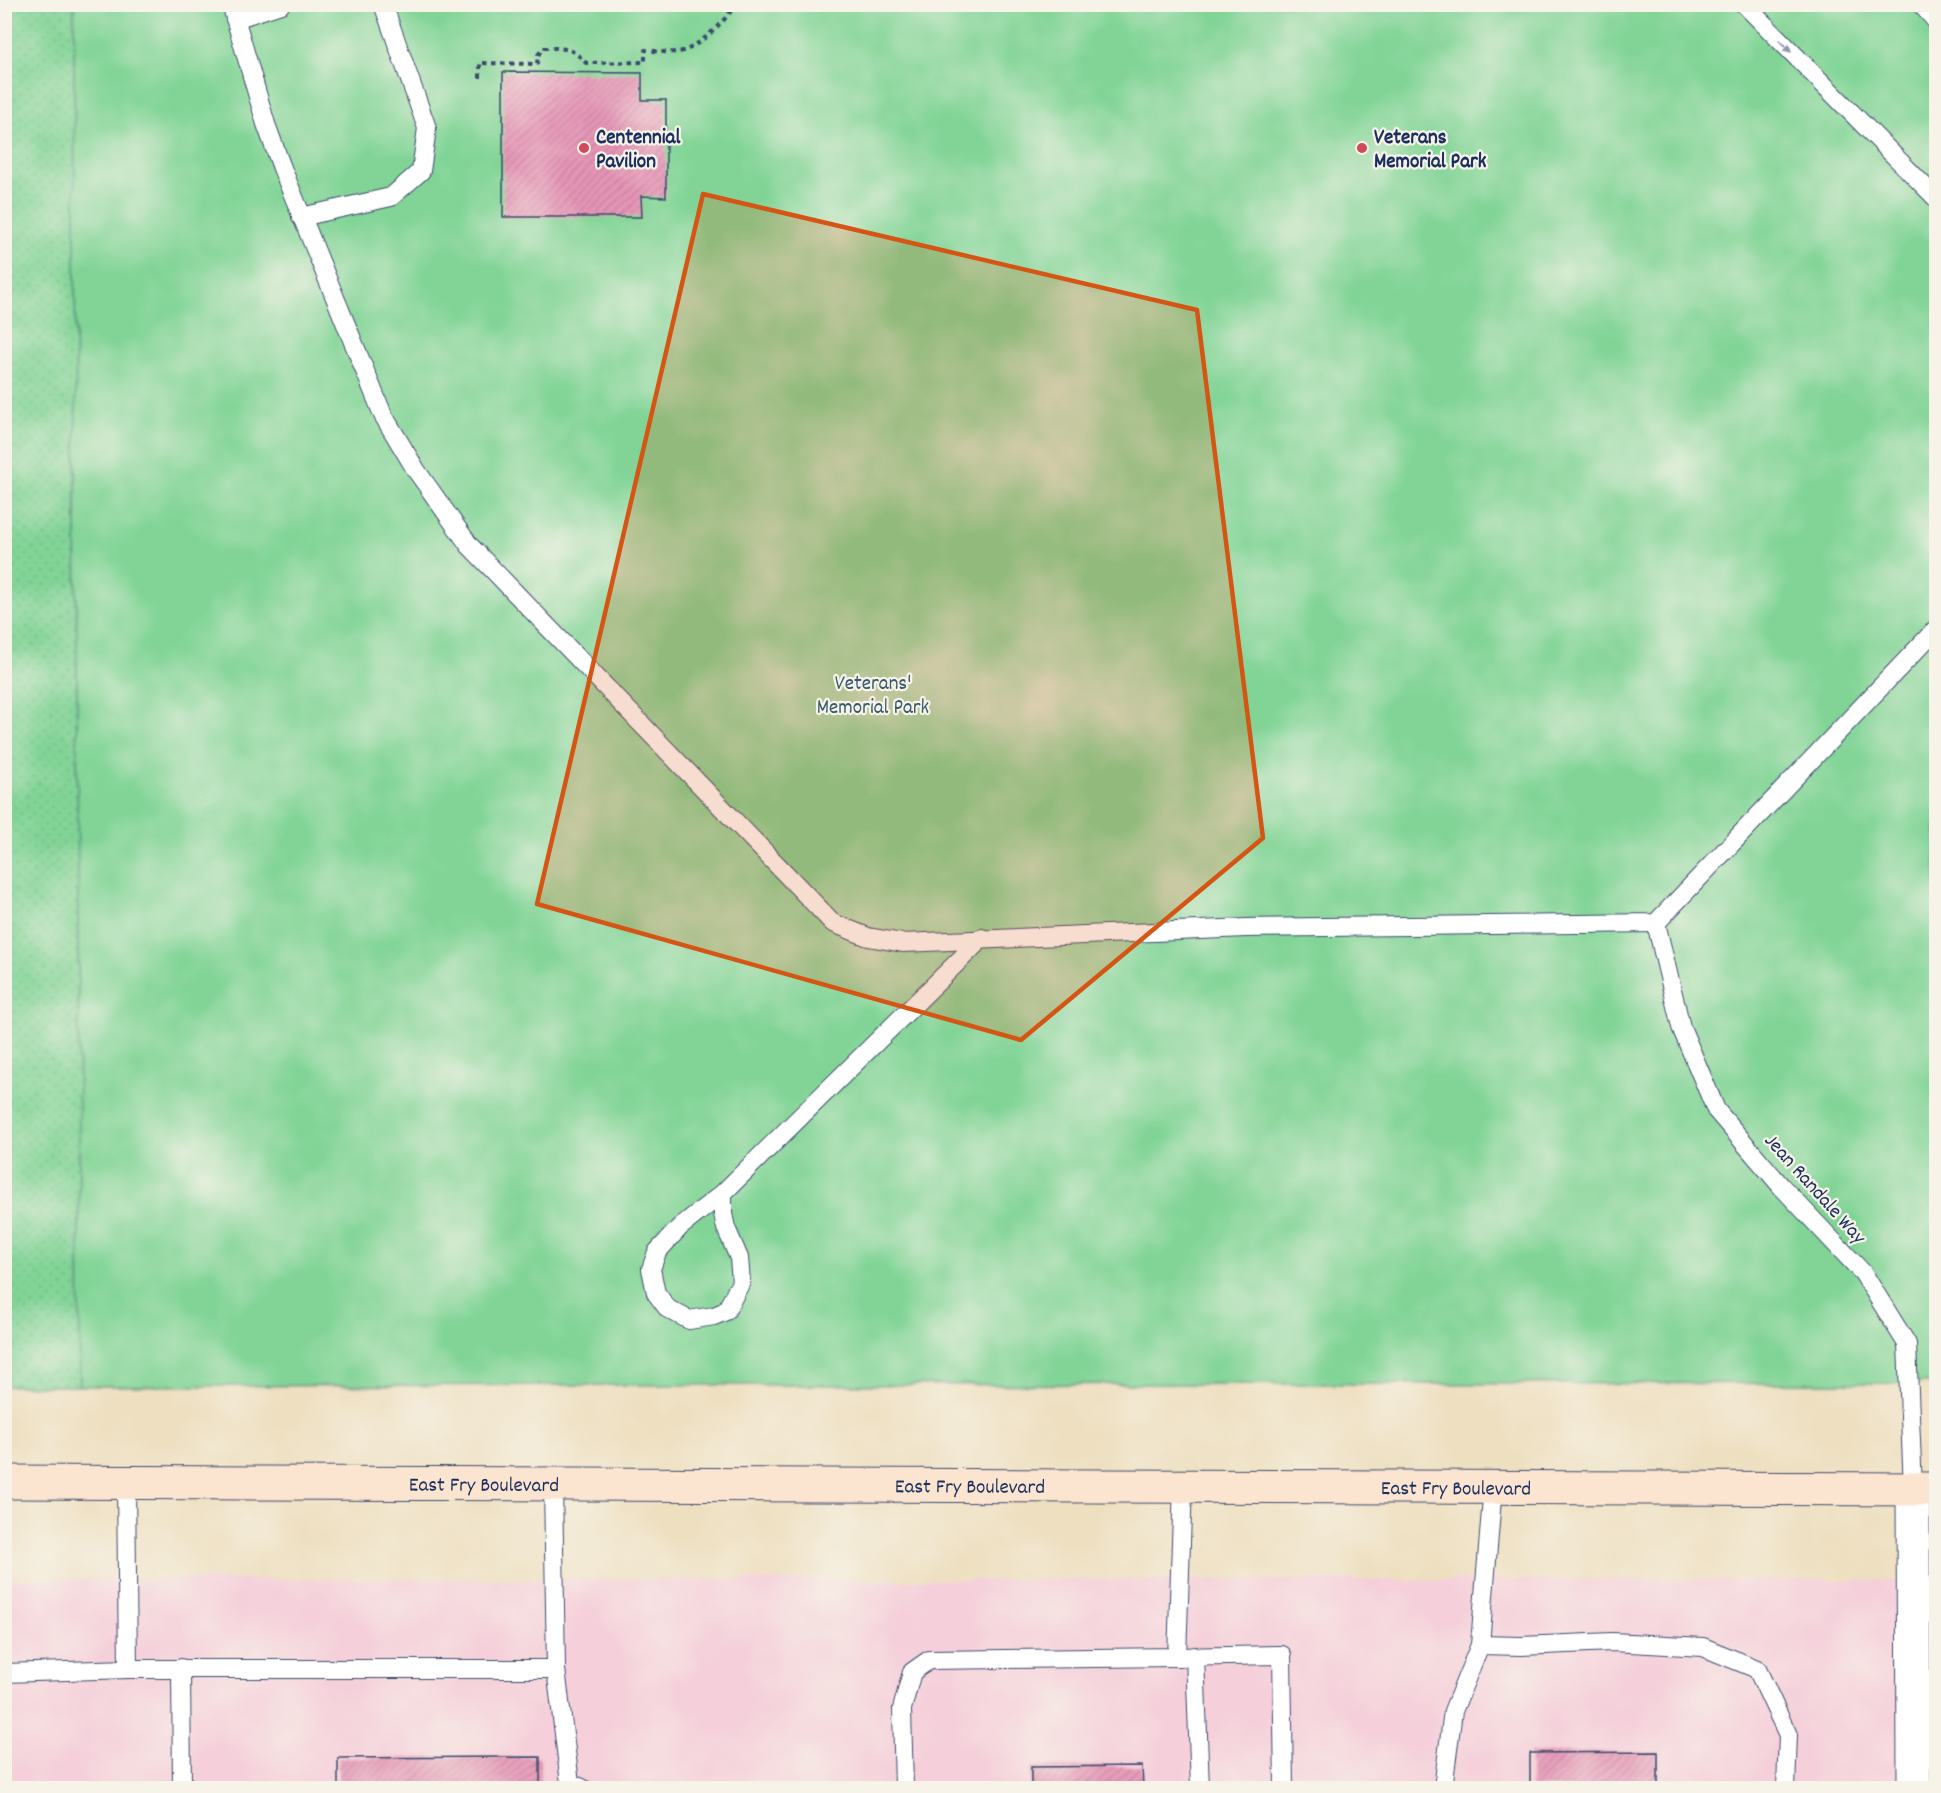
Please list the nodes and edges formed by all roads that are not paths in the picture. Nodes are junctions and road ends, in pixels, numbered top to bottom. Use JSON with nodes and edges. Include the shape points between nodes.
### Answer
{"nodes":[{"id":1,"x":281,"y":4,"type":"edge"},
{"id":2,"x":383,"y":4,"type":"edge"},
{"id":3,"x":1744,"y":4,"type":"edge"},
{"id":4,"x":1921,"y":4,"type":"edge"},
{"id":5,"x":233,"y":12,"type":"edge"},
{"id":6,"x":1936,"y":21,"type":"edge"},
{"id":7,"x":1936,"y":198,"type":"edge"},
{"id":8,"x":301,"y":217,"type":"junction"},
{"id":9,"x":1936,"y":629,"type":"edge"},
{"id":10,"x":1656,"y":923,"type":"junction"},
{"id":11,"x":982,"y":938,"type":"junction"},
{"id":12,"x":723,"y":1193,"type":"junction"},
{"id":13,"x":4,"y":1482,"type":"edge"},
{"id":14,"x":126,"y":1482,"type":"junction"},
{"id":15,"x":553,"y":1483,"type":"junction"},
{"id":16,"x":1183,"y":1486,"type":"junction"},
{"id":17,"x":1493,"y":1486,"type":"junction"},
{"id":18,"x":1925,"y":1489,"type":"edge"},
{"id":19,"x":1480,"y":1645,"type":"junction"},
{"id":20,"x":1186,"y":1657,"type":"junction"},
{"id":21,"x":181,"y":1668,"type":"junction"},
{"id":22,"x":556,"y":1669,"type":"junction"},
{"id":23,"x":128,"y":1670,"type":"junction"},
{"id":24,"x":4,"y":1672,"type":"edge"},
{"id":25,"x":182,"y":1788,"type":"edge"},
{"id":26,"x":582,"y":1788,"type":"edge"},
{"id":27,"x":903,"y":1788,"type":"edge"},
{"id":28,"x":1200,"y":1788,"type":"edge"},
{"id":29,"x":1284,"y":1788,"type":"edge"},
{"id":30,"x":1443,"y":1788,"type":"edge"},
{"id":31,"x":1786,"y":1788,"type":"edge"},
{"id":32,"x":1914,"y":1788,"type":"edge"}],
"edges":[{"from":1,"to":5,"type":"lane"},
{"from":2,"to":8,"type":"lane","via":[[427,128],[421,171],[391,197]]},
{"from":3,"to":7,"type":"lane","one_way":true},
{"from":4,"to":6,"type":"lane"},
{"from":5,"to":8,"type":"lane","via":[[266,124]]},
{"from":8,"to":11,"type":"lane","via":[[383,415],[469,545],[832,923],[868,937],[903,943]]},
{"from":9,"to":10,"type":"lane"},
{"from":10,"to":11,"type":"lane","via":[[1246,928]]},
{"from":10,"to":18,"type":"lane","name":"Jean Randale Way","via":[[1681,1027],[1716,1110],[1863,1273],[1907,1344]]},
{"from":11,"to":12,"type":"lane"},
{"from":12,"to":12,"type":"lane","via":[[680,1227],[657,1252],[651,1269],[656,1293],[668,1309],[689,1320],[726,1311],[741,1282],[739,1258],[723,1214]]},
{"from":13,"to":14,"type":"main road","name":"East Fry Boulevard"},
{"from":14,"to":15,"type":"main road","name":"East Fry Boulevard"},
{"from":14,"to":23,"type":"lane"},
{"from":15,"to":16,"type":"main road","name":"East Fry Boulevard"},
{"from":15,"to":22,"type":"lane"},
{"from":16,"to":17,"type":"main road","name":"East Fry Boulevard"},
{"from":16,"to":20,"type":"lane"},
{"from":17,"to":18,"type":"main road","name":"East Fry Boulevard"},
{"from":17,"to":19,"type":"lane"},
{"from":18,"to":32,"type":"street"},
{"from":19,"to":30,"type":"lane","via":[[1453,1711]]},
{"from":19,"to":31,"type":"lane","via":[[1612,1642],[1703,1647],[1757,1669],[1788,1735]]},
{"from":20,"to":27,"type":"lane","via":[[929,1660],[912,1672],[902,1709]]},
{"from":20,"to":28,"type":"lane"},
{"from":20,"to":29,"type":"lane","via":[[1282,1655]]},
{"from":21,"to":22,"type":"lane"},
{"from":21,"to":23,"type":"lane"},
{"from":21,"to":25,"type":"lane"},
{"from":22,"to":26,"type":"lane","via":[[570,1783]]},
{"from":23,"to":24,"type":"lane"}]}
